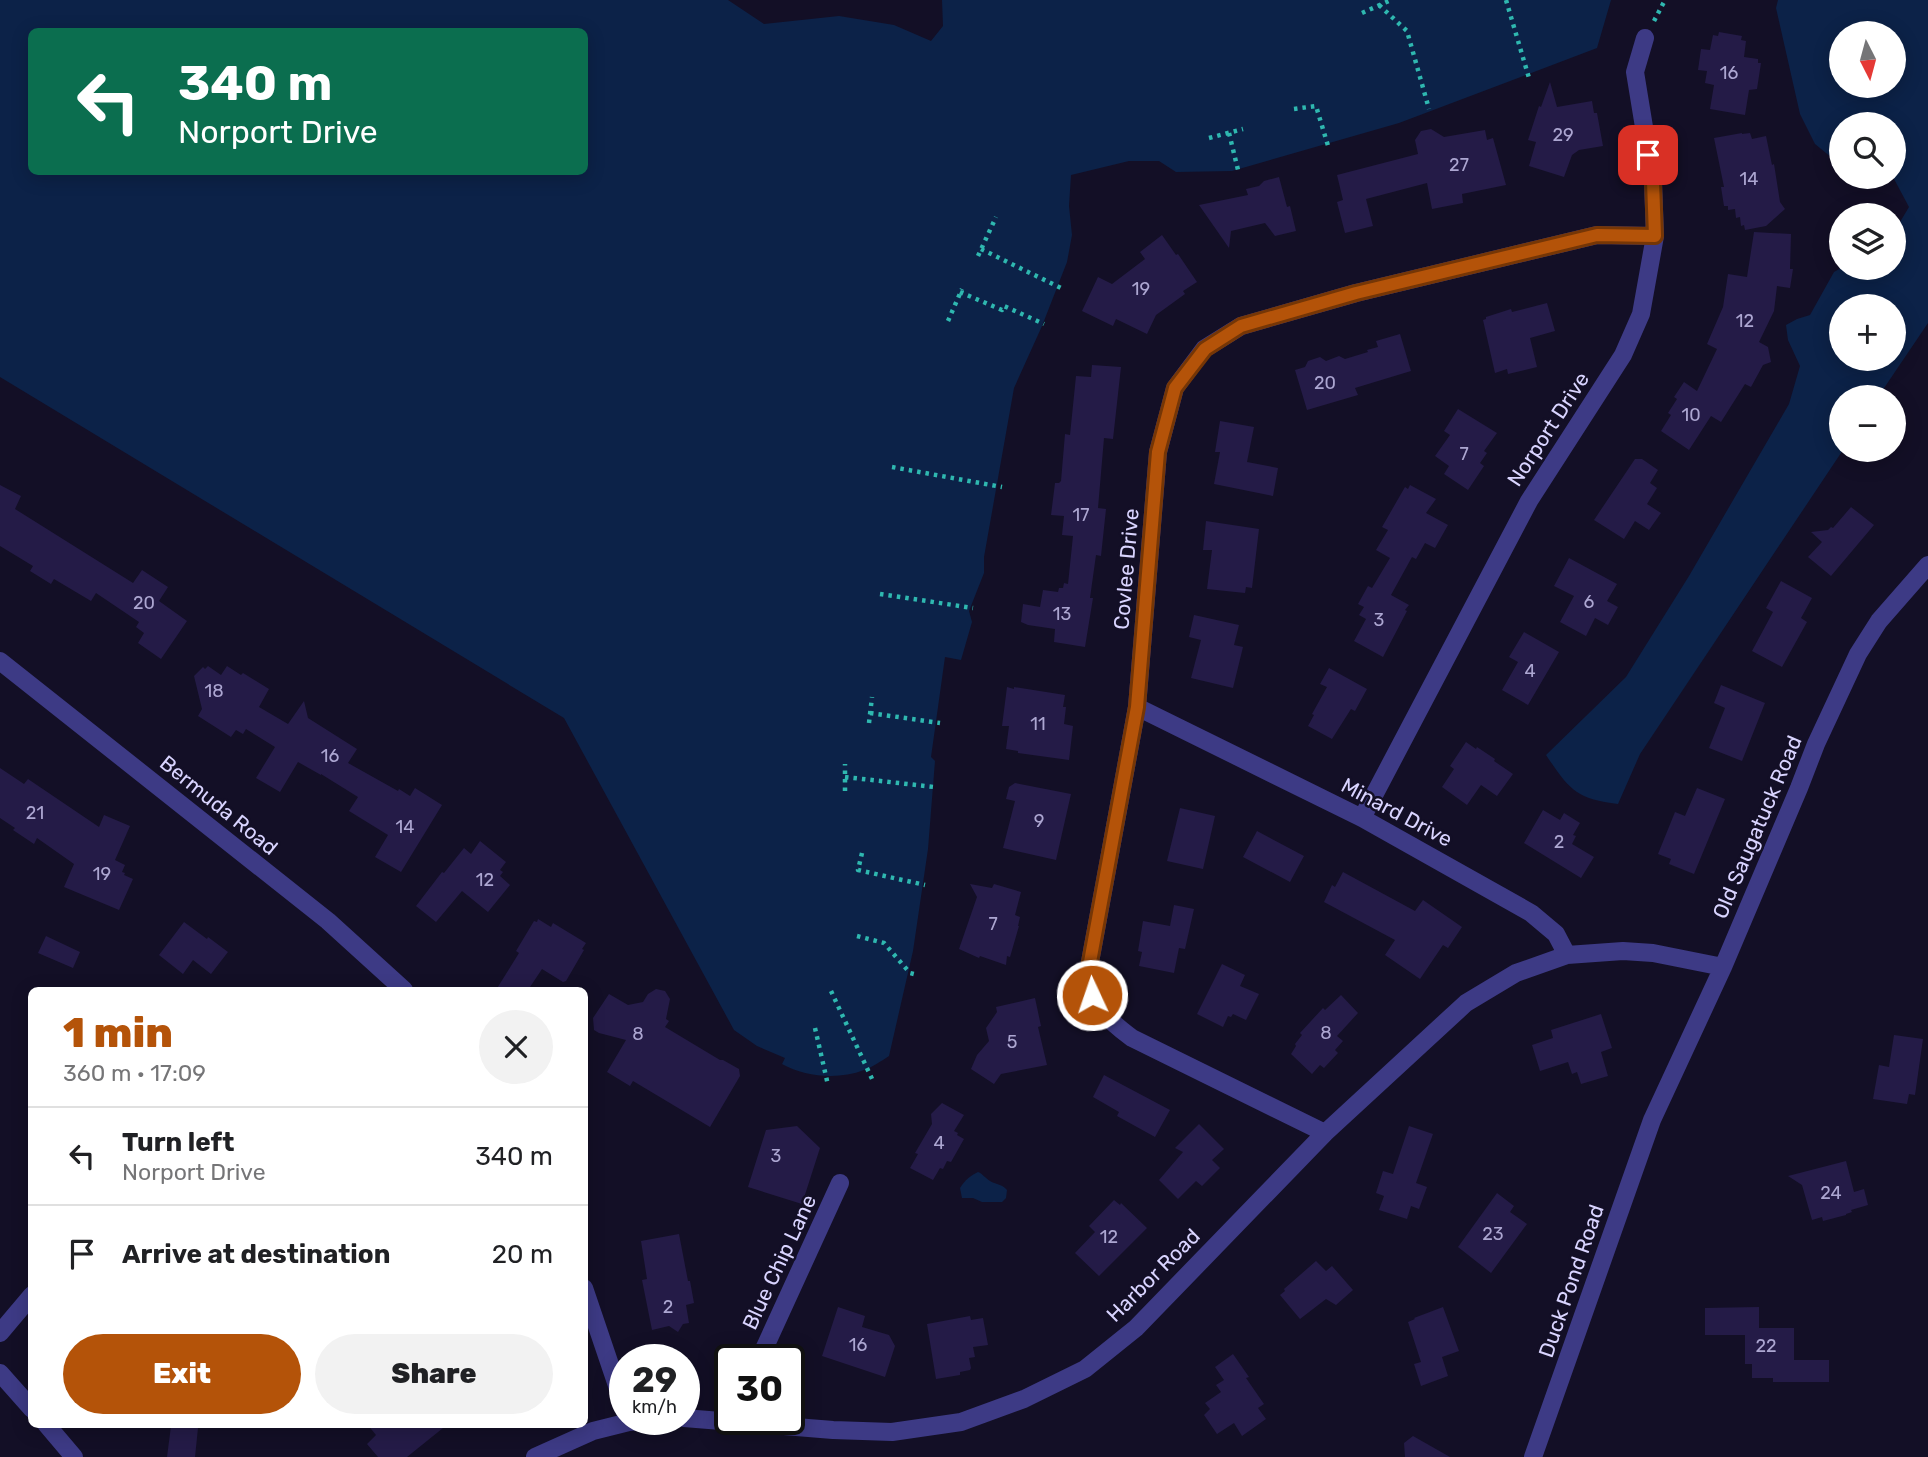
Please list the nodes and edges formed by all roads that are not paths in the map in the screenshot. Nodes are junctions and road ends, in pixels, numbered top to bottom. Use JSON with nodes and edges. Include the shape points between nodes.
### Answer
{"nodes":[{"id":1,"x":1645,"y":37,"type":"dead end"},
{"id":2,"x":1655,"y":236,"type":"junction"},
{"id":3,"x":1928,"y":565,"type":"edge"},
{"id":4,"x":0,"y":661,"type":"edge"},
{"id":5,"x":1137,"y":707,"type":"junction"},
{"id":6,"x":1362,"y":818,"type":"junction"},
{"id":7,"x":1567,"y":955,"type":"junction"},
{"id":8,"x":1723,"y":967,"type":"junction"},
{"id":9,"x":401,"y":987,"type":"edge"},
{"id":10,"x":1652,"y":1120,"type":"joint"},
{"id":11,"x":1325,"y":1133,"type":"junction"},
{"id":12,"x":840,"y":1183,"type":"dead end"},
{"id":13,"x":28,"y":1300,"type":"edge"},
{"id":14,"x":588,"y":1300,"type":"edge"},
{"id":15,"x":0,"y":1333,"type":"edge"},
{"id":16,"x":766,"y":1344,"type":"edge"},
{"id":17,"x":609,"y":1363,"type":"edge"},
{"id":18,"x":0,"y":1373,"type":"edge"},
{"id":19,"x":28,"y":1404,"type":"edge"},
{"id":20,"x":609,"y":1424,"type":"edge"},
{"id":21,"x":805,"y":1427,"type":"edge"},
{"id":22,"x":49,"y":1428,"type":"edge"},
{"id":23,"x":74,"y":1457,"type":"edge"},
{"id":24,"x":535,"y":1457,"type":"edge"},
{"id":25,"x":1533,"y":1457,"type":"edge"}],
"edges":[{"from":1,"to":2,"type":"street","name":"Norport Drive","via":[[1635,72],[1653,182]]},
{"from":2,"to":5,"type":"street","name":"Covlee Drive","via":[[1597,235],[1356,293],[1241,326],[1205,349],[1175,388],[1158,452]]},
{"from":2,"to":6,"type":"street","name":"Norport Drive","via":[[1642,314],[1623,355],[1529,501]]},
{"from":3,"to":8,"type":"street","name":"Old Saugatuck Road","via":[[1879,621],[1853,666],[1815,744]]},
{"from":4,"to":9,"type":"street","name":"Bermuda Road","via":[[328,921]]},
{"from":5,"to":6,"type":"street","name":"Minard Drive"},
{"from":5,"to":11,"type":"street","name":"Covlee Drive","via":[[1090,962],[1092,995],[1106,1017],[1132,1038]]},
{"from":6,"to":7,"type":"street","name":"Minard Drive","via":[[1531,913],[1556,934]]},
{"from":7,"to":8,"type":"street","via":[[1653,953]]},
{"from":7,"to":11,"type":"street","name":"Harbor Road","via":[[1516,973],[1466,1003]]},
{"from":8,"to":10,"type":"street","name":"Old Saugatuck Road"},
{"from":10,"to":25,"type":"street","name":"Duck Pond Road"},
{"from":11,"to":21,"type":"street","name":"Harbor Road","via":[[1136,1328],[1085,1369],[1024,1399],[961,1422],[892,1432]]},
{"from":12,"to":16,"type":"street","name":"Blue Chip Lane"},
{"from":13,"to":15,"type":"street"},
{"from":14,"to":17,"type":"street"},
{"from":18,"to":19,"type":"street"},
{"from":20,"to":24,"type":"street"},
{"from":22,"to":23,"type":"street"}]}
